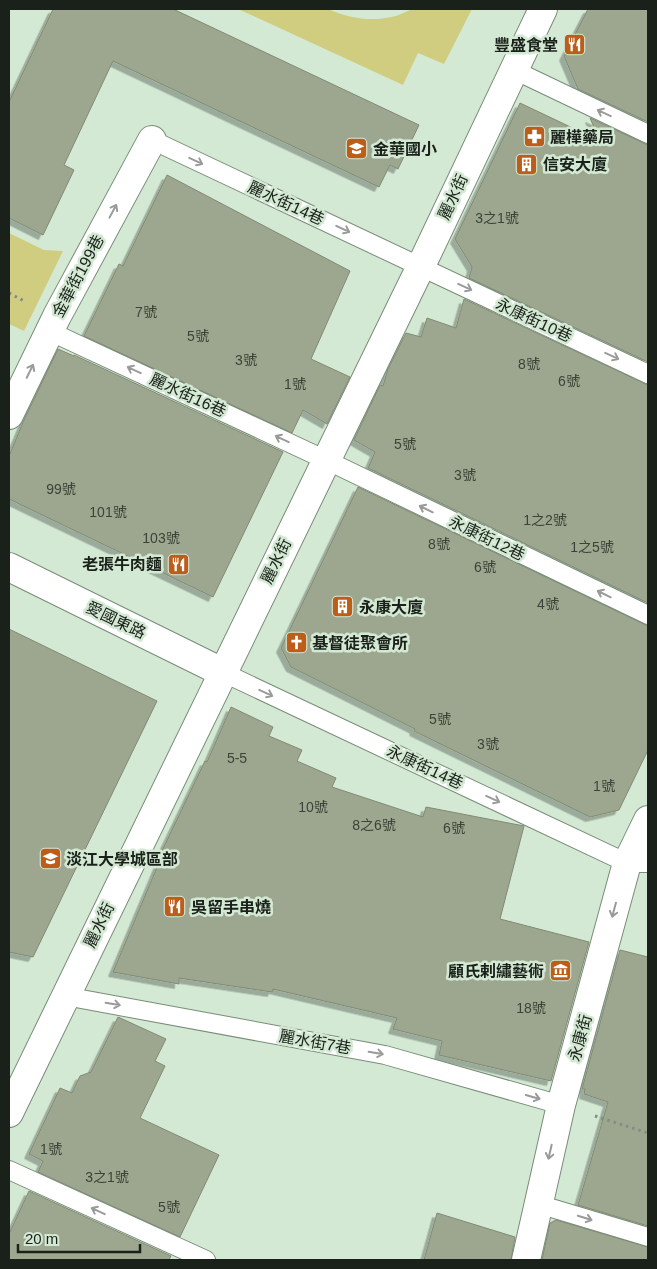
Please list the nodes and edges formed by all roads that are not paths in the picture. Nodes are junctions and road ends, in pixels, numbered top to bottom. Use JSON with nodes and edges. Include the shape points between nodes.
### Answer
{"nodes":[{"id":1,"x":543,"y":9,"type":"edge"},
{"id":2,"x":514,"y":70,"type":"junction"},
{"id":3,"x":648,"y":134,"type":"edge"},
{"id":4,"x":152,"y":140,"type":"joint"},
{"id":5,"x":421,"y":266,"type":"junction"},
{"id":6,"x":49,"y":331,"type":"junction"},
{"id":7,"x":648,"y":374,"type":"edge"},
{"id":8,"x":9,"y":415,"type":"edge"},
{"id":9,"x":326,"y":460,"type":"junction"},
{"id":10,"x":9,"y":568,"type":"edge"},
{"id":11,"x":648,"y":615,"type":"edge"},
{"id":12,"x":222,"y":672,"type":"junction"},
{"id":13,"x":648,"y":820,"type":"edge"},
{"id":14,"x":638,"y":863,"type":"edge"},
{"id":15,"x":65,"y":996,"type":"junction"},
{"id":16,"x":561,"y":1105,"type":"junction"},
{"id":17,"x":9,"y":1113,"type":"edge"},
{"id":18,"x":9,"y":1170,"type":"edge"},
{"id":19,"x":538,"y":1204,"type":"junction"},
{"id":20,"x":648,"y":1237,"type":"edge"},
{"id":21,"x":206,"y":1260,"type":"edge"},
{"id":22,"x":526,"y":1260,"type":"edge"}],
"edges":[{"from":1,"to":2,"type":"street","name":"麗水街"},
{"from":3,"to":2,"type":"lane","one_way":true},
{"from":2,"to":5,"type":"street","name":"麗水街"},
{"from":4,"to":5,"type":"lane","name":"麗水街14巷","one_way":true},
{"from":6,"to":4,"type":"street","name":"金華街199巷","one_way":true},
{"from":5,"to":7,"type":"lane","name":"永康街10巷","one_way":true},
{"from":5,"to":9,"type":"street","name":"麗水街"},
{"from":8,"to":6,"type":"street","name":"金華街199巷","one_way":true},
{"from":9,"to":6,"type":"lane","name":"麗水街16巷","one_way":true},
{"from":11,"to":9,"type":"lane","name":"永康街12巷","one_way":true},
{"from":9,"to":12,"type":"street","name":"麗水街"},
{"from":10,"to":12,"type":"street","name":"愛國東路"},
{"from":12,"to":14,"type":"lane","name":"永康街14巷","one_way":true},
{"from":12,"to":15,"type":"street","name":"麗水街"},
{"from":13,"to":14,"type":"street","name":"永康街"},
{"from":14,"to":16,"type":"street","name":"永康街","one_way":true},
{"from":15,"to":16,"type":"lane","name":"麗水街7巷","one_way":true,"via":[[385,1055]]},
{"from":15,"to":17,"type":"street","name":"麗水街"},
{"from":16,"to":19,"type":"street","name":"永康街","one_way":true},
{"from":21,"to":18,"type":"lane","one_way":true},
{"from":19,"to":20,"type":"lane","one_way":true},
{"from":19,"to":22,"type":"street","name":"永康街"}]}
